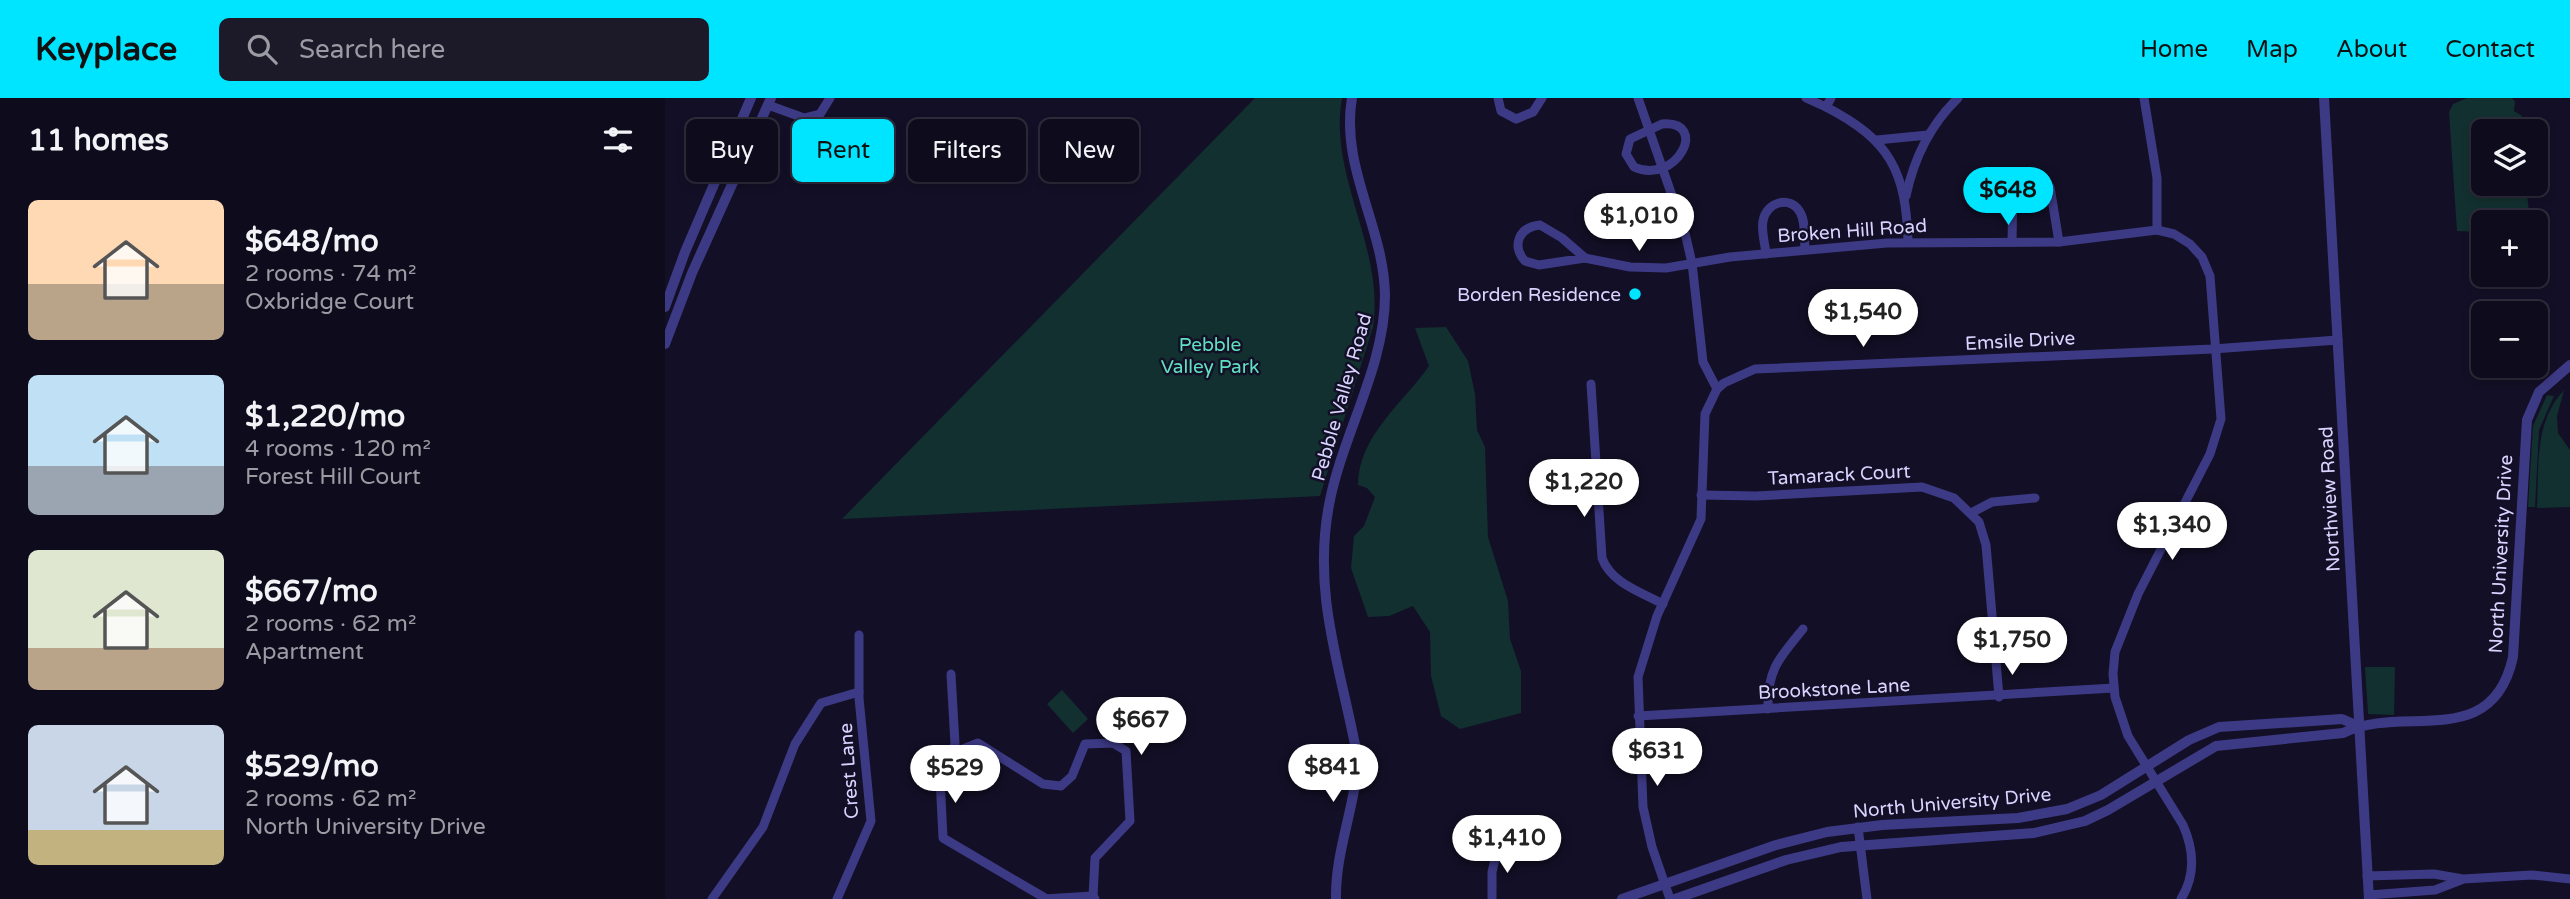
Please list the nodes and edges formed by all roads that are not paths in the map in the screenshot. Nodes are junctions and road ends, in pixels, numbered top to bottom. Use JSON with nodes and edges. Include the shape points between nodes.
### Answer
{"nodes":[{"id":1,"x":751,"y":98,"type":"edge"},
{"id":2,"x":830,"y":98,"type":"edge"},
{"id":3,"x":1352,"y":98,"type":"edge"},
{"id":4,"x":1498,"y":98,"type":"edge"},
{"id":5,"x":1542,"y":98,"type":"edge"},
{"id":6,"x":1637,"y":98,"type":"edge"},
{"id":7,"x":1806,"y":98,"type":"edge"},
{"id":8,"x":1958,"y":98,"type":"edge"},
{"id":9,"x":2144,"y":98,"type":"edge"},
{"id":10,"x":2324,"y":98,"type":"edge"},
{"id":11,"x":769,"y":102,"type":"edge"},
{"id":12,"x":1828,"y":102,"type":"edge"},
{"id":13,"x":1649,"y":128,"type":"junction"},
{"id":14,"x":1928,"y":135,"type":"junction"},
{"id":15,"x":1877,"y":140,"type":"junction"},
{"id":16,"x":1662,"y":166,"type":"junction"},
{"id":17,"x":1906,"y":198,"type":"junction"},
{"id":18,"x":2158,"y":230,"type":"junction"},
{"id":19,"x":1908,"y":242,"type":"junction"},
{"id":20,"x":2012,"y":242,"type":"junction"},
{"id":21,"x":2059,"y":242,"type":"junction"},
{"id":22,"x":1805,"y":250,"type":"junction"},
{"id":23,"x":1766,"y":254,"type":"junction"},
{"id":24,"x":1585,"y":258,"type":"junction"},
{"id":25,"x":1692,"y":263,"type":"junction"},
{"id":26,"x":665,"y":307,"type":"edge"},
{"id":27,"x":2338,"y":340,"type":"junction"},
{"id":28,"x":665,"y":344,"type":"edge"},
{"id":29,"x":2213,"y":349,"type":"junction"},
{"id":30,"x":2570,"y":365,"type":"edge"},
{"id":31,"x":1591,"y":384,"type":"dead end"},
{"id":32,"x":1717,"y":389,"type":"junction"},
{"id":33,"x":1701,"y":495,"type":"junction"},
{"id":34,"x":2035,"y":498,"type":"dead end"},
{"id":35,"x":1971,"y":513,"type":"junction"},
{"id":36,"x":1663,"y":604,"type":"junction"},
{"id":37,"x":1803,"y":629,"type":"dead end"},
{"id":38,"x":859,"y":635,"type":"dead end"},
{"id":39,"x":951,"y":674,"type":"dead end"},
{"id":40,"x":2114,"y":688,"type":"junction"},
{"id":41,"x":859,"y":692,"type":"junction"},
{"id":42,"x":1999,"y":697,"type":"junction"},
{"id":43,"x":1768,"y":709,"type":"junction"},
{"id":44,"x":1638,"y":716,"type":"junction"},
{"id":45,"x":2265,"y":722,"type":"junction"},
{"id":46,"x":2358,"y":726,"type":"junction"},
{"id":47,"x":2264,"y":739,"type":"junction"},
{"id":48,"x":953,"y":753,"type":"junction"},
{"id":49,"x":2147,"y":766,"type":"junction"},
{"id":50,"x":2156,"y":780,"type":"junction"},
{"id":51,"x":2086,"y":802,"type":"junction"},
{"id":52,"x":2093,"y":817,"type":"junction"},
{"id":53,"x":1920,"y":823,"type":"junction"},
{"id":54,"x":1858,"y":827,"type":"junction"},
{"id":55,"x":1922,"y":840,"type":"junction"},
{"id":56,"x":1860,"y":845,"type":"junction"},
{"id":57,"x":1498,"y":847,"type":"dead end"},
{"id":58,"x":2367,"y":876,"type":"junction"},
{"id":59,"x":2463,"y":879,"type":"junction"},
{"id":60,"x":2570,"y":879,"type":"edge"},
{"id":61,"x":1666,"y":885,"type":"junction"},
{"id":62,"x":2369,"y":897,"type":"edge"},
{"id":63,"x":1044,"y":898,"type":"edge"},
{"id":64,"x":1094,"y":898,"type":"edge"},
{"id":65,"x":712,"y":899,"type":"edge"},
{"id":66,"x":837,"y":899,"type":"edge"},
{"id":67,"x":1336,"y":899,"type":"edge"},
{"id":68,"x":1492,"y":899,"type":"edge"},
{"id":69,"x":1622,"y":899,"type":"edge"},
{"id":70,"x":1672,"y":899,"type":"edge"},
{"id":71,"x":1867,"y":899,"type":"edge"},
{"id":72,"x":2181,"y":899,"type":"edge"}],
"edges":[{"from":1,"to":26,"type":"street"},
{"from":2,"to":11,"type":"street","via":[[820,114],[804,118]]},
{"from":3,"to":67,"type":"street","name":"Pebble Valley Road","via":[[1351,149],[1385,293],[1380,336],[1334,482],[1323,539],[1324,602],[1357,769],[1341,839]]},
{"from":4,"to":5,"type":"street","via":[[1501,111],[1516,119],[1533,112]]},
{"from":6,"to":13,"type":"street"},
{"from":7,"to":12,"type":"street"},
{"from":8,"to":14,"type":"street"},
{"from":9,"to":18,"type":"street","via":[[2157,178]]},
{"from":10,"to":27,"type":"street","name":"Northview Road"},
{"from":11,"to":28,"type":"street"},
{"from":12,"to":15,"type":"street"},
{"from":13,"to":16,"type":"street"},
{"from":13,"to":16,"type":"street","via":[[1630,139],[1627,158],[1642,171]]},
{"from":13,"to":16,"type":"street","via":[[1672,124],[1685,138],[1681,158]]},
{"from":14,"to":15,"type":"street"},
{"from":14,"to":17,"type":"street"},
{"from":15,"to":17,"type":"street","via":[[1894,164]]},
{"from":16,"to":25,"type":"street"},
{"from":17,"to":19,"type":"street"},
{"from":18,"to":21,"type":"street","name":"Broken Hill Road"},
{"from":18,"to":29,"type":"street","via":[[2183,239],[2206,266]]},
{"from":19,"to":20,"type":"street","name":"Broken Hill Road"},
{"from":19,"to":22,"type":"street","name":"Broken Hill Road"},
{"from":20,"to":21,"type":"street","name":"Broken Hill Road"},
{"from":20,"to":21,"type":"street","via":[[2013,188],[2034,176],[2050,187]]},
{"from":22,"to":23,"type":"street","name":"Broken Hill Road"},
{"from":22,"to":23,"type":"street","via":[[1802,215],[1793,205],[1781,202],[1764,217]]},
{"from":23,"to":25,"type":"street","name":"Broken Hill Road"},
{"from":24,"to":24,"type":"street","via":[[1543,226],[1529,227],[1519,237],[1519,253],[1531,264]]},
{"from":24,"to":25,"type":"street","name":"Broken Hill Road","via":[[1647,268]]},
{"from":25,"to":32,"type":"street","via":[[1703,362]]},
{"from":27,"to":29,"type":"street","name":"Emsile Drive"},
{"from":27,"to":46,"type":"street","name":"Northview Road"},
{"from":29,"to":32,"type":"street","name":"Emsile Drive","via":[[1755,369]]},
{"from":29,"to":40,"type":"street","via":[[2221,419],[2212,449],[2138,594],[2115,652]]},
{"from":30,"to":46,"type":"street","name":"North University Drive","via":[[2539,392],[2525,428],[2515,648],[2505,681],[2490,701],[2458,719]]},
{"from":31,"to":36,"type":"street","via":[[1606,571]]},
{"from":32,"to":33,"type":"street","via":[[1705,414]]},
{"from":33,"to":35,"type":"street","name":"Tamarack Court","via":[[1922,488],[1954,498]]},
{"from":33,"to":36,"type":"street","via":[[1701,519]]},
{"from":34,"to":35,"type":"street","via":[[1992,502]]},
{"from":35,"to":42,"type":"street","via":[[1986,545]]},
{"from":36,"to":44,"type":"street","via":[[1638,677]]},
{"from":37,"to":43,"type":"street","via":[[1773,669]]},
{"from":38,"to":41,"type":"street","name":"Crest Lane"},
{"from":39,"to":48,"type":"street"},
{"from":40,"to":42,"type":"street","name":"Brookstone Lane"},
{"from":40,"to":49,"type":"street","via":[[2128,736]]},
{"from":41,"to":65,"type":"street","via":[[821,702],[795,744],[764,827]]},
{"from":41,"to":66,"type":"street","name":"Crest Lane","via":[[871,821]]},
{"from":42,"to":43,"type":"street","name":"Brookstone Lane"},
{"from":43,"to":44,"type":"street","name":"Brookstone Lane"},
{"from":44,"to":61,"type":"street","via":[[1646,826]]},
{"from":45,"to":46,"type":"street","name":"North University Drive","via":[[2342,719]]},
{"from":45,"to":47,"type":"street"},
{"from":45,"to":49,"type":"street","name":"North University Drive","via":[[2205,731]]},
{"from":46,"to":47,"type":"street","name":"North University Drive","via":[[2343,733]]},
{"from":46,"to":58,"type":"street","name":"Northview Road"},
{"from":47,"to":50,"type":"street","name":"North University Drive","via":[[2216,746]]},
{"from":48,"to":63,"type":"street","via":[[940,778],[943,838]]},
{"from":48,"to":64,"type":"street","via":[[978,743],[1043,784],[1061,786],[1072,776],[1085,744],[1113,743],[1126,751],[1130,821],[1095,858]]},
{"from":49,"to":50,"type":"street"},
{"from":49,"to":51,"type":"street","name":"North University Drive"},
{"from":50,"to":52,"type":"street","name":"North University Drive"},
{"from":50,"to":72,"type":"street","via":[[2192,849],[2191,876]]},
{"from":51,"to":52,"type":"street"},
{"from":51,"to":53,"type":"street","name":"North University Drive","via":[[2032,817]]},
{"from":52,"to":55,"type":"street","name":"North University Drive","via":[[2034,833]]},
{"from":53,"to":54,"type":"street","name":"North University Drive"},
{"from":53,"to":55,"type":"street"},
{"from":54,"to":56,"type":"street"},
{"from":54,"to":61,"type":"street","name":"North University Drive","via":[[1787,842]]},
{"from":55,"to":56,"type":"street","name":"North University Drive"},
{"from":56,"to":70,"type":"street","name":"North University Drive","via":[[1786,860]]},
{"from":56,"to":71,"type":"street"},
{"from":57,"to":68,"type":"street"},
{"from":58,"to":59,"type":"street","via":[[2434,874]]},
{"from":58,"to":62,"type":"street","name":"Northview Road"},
{"from":59,"to":60,"type":"street","via":[[2532,875]]},
{"from":59,"to":62,"type":"street","via":[[2435,890]]},
{"from":61,"to":69,"type":"street","name":"North University Drive"},
{"from":61,"to":70,"type":"street"},
{"from":63,"to":64,"type":"street"}]}
